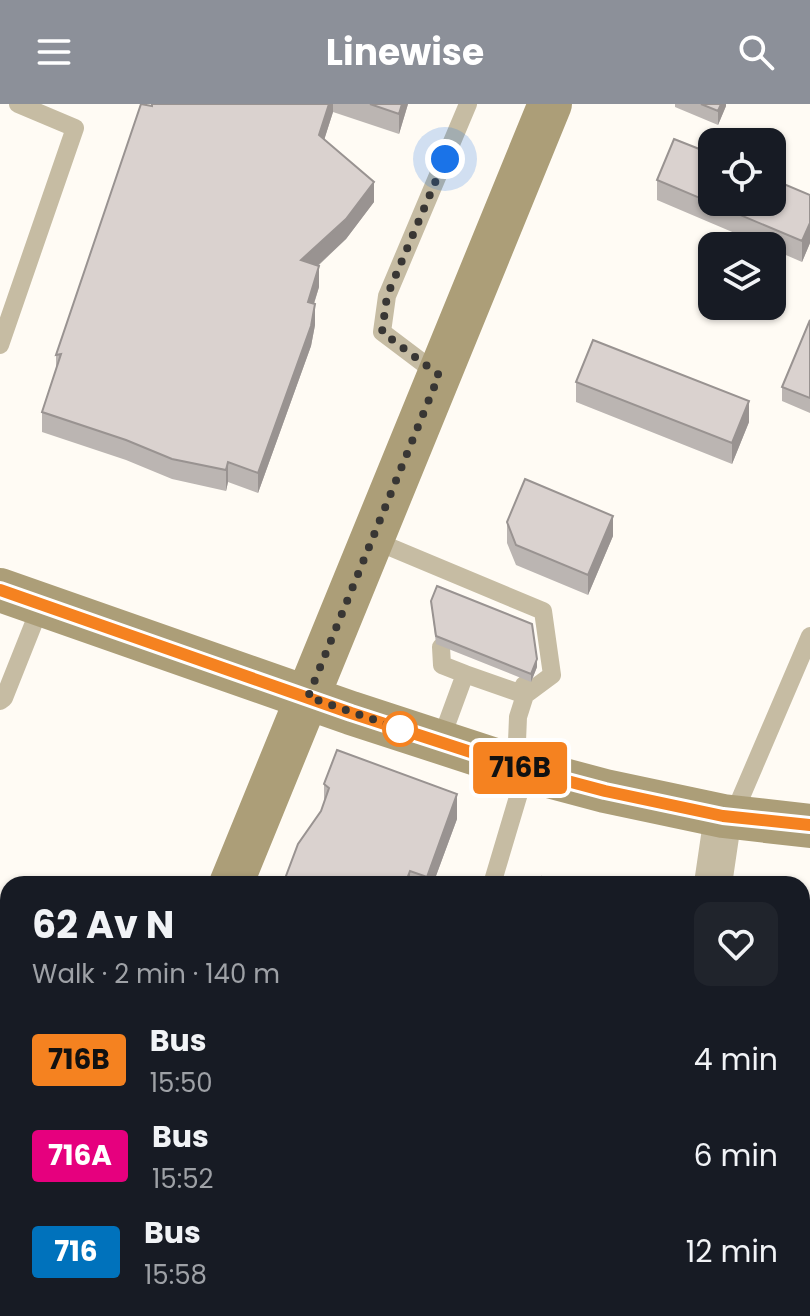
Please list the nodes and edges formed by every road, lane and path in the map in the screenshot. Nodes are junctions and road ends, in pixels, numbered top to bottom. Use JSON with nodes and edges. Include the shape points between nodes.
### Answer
{"nodes":[{"id":1,"x":18,"y":104,"type":"edge"},
{"id":2,"x":468,"y":104,"type":"edge"},
{"id":3,"x":550,"y":104,"type":"edge"},
{"id":4,"x":0,"y":345,"type":"edge"},
{"id":5,"x":439,"y":375,"type":"junction"},
{"id":6,"x":373,"y":540,"type":"junction"},
{"id":7,"x":476,"y":583,"type":"junction"},
{"id":8,"x":0,"y":590,"type":"edge"},
{"id":9,"x":520,"y":601,"type":"junction"},
{"id":10,"x":41,"y":605,"type":"junction"},
{"id":11,"x":477,"y":607,"type":"edge"},
{"id":12,"x":521,"y":626,"type":"edge"},
{"id":13,"x":810,"y":636,"type":"edge"},
{"id":14,"x":441,"y":647,"type":"edge"},
{"id":15,"x":475,"y":672,"type":"junction"},
{"id":16,"x":524,"y":688,"type":"junction"},
{"id":17,"x":308,"y":697,"type":"junction"},
{"id":18,"x":0,"y":701,"type":"edge"},
{"id":19,"x":440,"y":742,"type":"junction"},
{"id":20,"x":521,"y":768,"type":"junction"},
{"id":21,"x":727,"y":817,"type":"junction"},
{"id":22,"x":810,"y":826,"type":"edge"},
{"id":23,"x":234,"y":876,"type":"edge"},
{"id":24,"x":494,"y":876,"type":"edge"},
{"id":25,"x":715,"y":876,"type":"edge"}],
"edges":[{"from":1,"to":4,"type":"lane","via":[[75,128]]},
{"from":2,"to":5,"type":"lane","via":[[387,296],[382,332]]},
{"from":3,"to":5,"type":"street"},
{"from":5,"to":6,"type":"street"},
{"from":6,"to":7,"type":"lane","via":[[437,574]]},
{"from":6,"to":17,"type":"street"},
{"from":7,"to":9,"type":"lane"},
{"from":7,"to":11,"type":"lane"},
{"from":8,"to":10,"type":"street"},
{"from":9,"to":12,"type":"lane"},
{"from":9,"to":16,"type":"lane","via":[[543,611],[552,675]]},
{"from":10,"to":17,"type":"street"},
{"from":10,"to":18,"type":"lane"},
{"from":13,"to":21,"type":"lane"},
{"from":14,"to":15,"type":"lane","via":[[442,665]]},
{"from":15,"to":16,"type":"lane"},
{"from":15,"to":19,"type":"lane"},
{"from":16,"to":20,"type":"lane","via":[[518,717]]},
{"from":17,"to":19,"type":"street"},
{"from":17,"to":23,"type":"street"},
{"from":19,"to":20,"type":"street"},
{"from":20,"to":21,"type":"street"},
{"from":20,"to":24,"type":"lane"},
{"from":21,"to":22,"type":"street"},
{"from":21,"to":25,"type":"street"}]}
